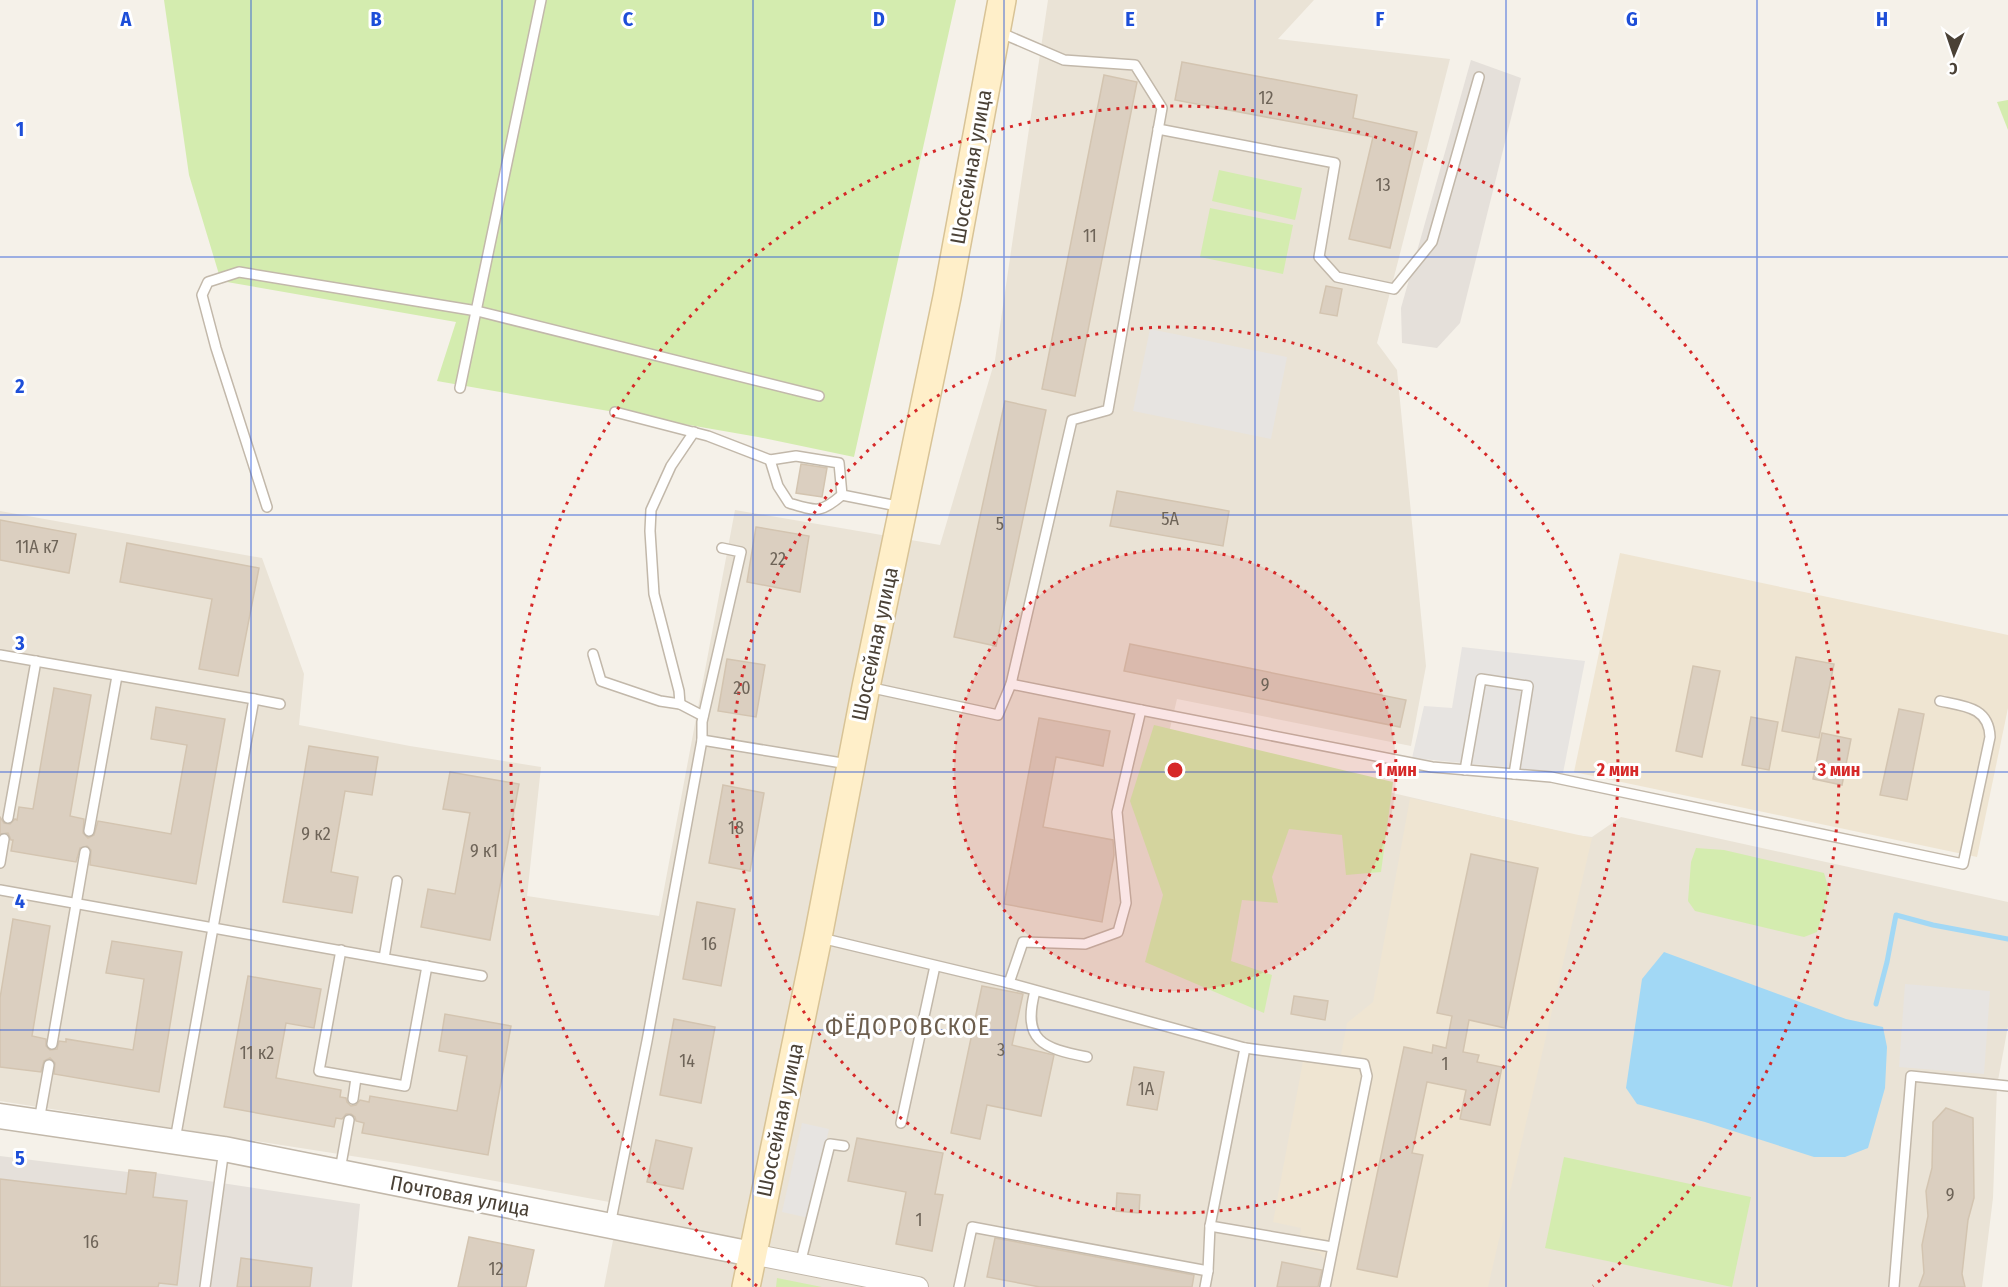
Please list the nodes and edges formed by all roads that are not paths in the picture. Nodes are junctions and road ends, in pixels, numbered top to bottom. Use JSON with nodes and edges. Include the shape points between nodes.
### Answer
{"nodes":[{"id":1,"x":541,"y":0,"type":"edge"},
{"id":2,"x":1002,"y":0,"type":"edge"},
{"id":3,"x":996,"y":31,"type":"junction"},
{"id":4,"x":1479,"y":77,"type":"dead end"},
{"id":5,"x":1158,"y":129,"type":"junction"},
{"id":6,"x":477,"y":311,"type":"junction"},
{"id":7,"x":460,"y":388,"type":"dead end"},
{"id":8,"x":819,"y":396,"type":"dead end"},
{"id":9,"x":615,"y":412,"type":"dead end"},
{"id":10,"x":694,"y":432,"type":"junction"},
{"id":11,"x":770,"y":460,"type":"junction"},
{"id":12,"x":843,"y":495,"type":"junction"},
{"id":13,"x":267,"y":507,"type":"dead end"},
{"id":14,"x":904,"y":507,"type":"junction"},
{"id":15,"x":722,"y":548,"type":"dead end"},
{"id":16,"x":593,"y":654,"type":"dead end"},
{"id":17,"x":0,"y":655,"type":"edge"},
{"id":18,"x":36,"y":661,"type":"junction"},
{"id":19,"x":117,"y":676,"type":"junction"},
{"id":20,"x":1011,"y":684,"type":"junction"},
{"id":21,"x":866,"y":687,"type":"junction"},
{"id":22,"x":254,"y":699,"type":"junction"},
{"id":23,"x":1940,"y":701,"type":"dead end"},
{"id":24,"x":280,"y":704,"type":"dead end"},
{"id":25,"x":680,"y":704,"type":"junction"},
{"id":26,"x":1141,"y":710,"type":"junction"},
{"id":27,"x":703,"y":716,"type":"junction"},
{"id":28,"x":702,"y":740,"type":"junction"},
{"id":29,"x":850,"y":764,"type":"junction"},
{"id":30,"x":1465,"y":770,"type":"junction"},
{"id":31,"x":1514,"y":774,"type":"junction"},
{"id":32,"x":8,"y":818,"type":"dead end"},
{"id":33,"x":89,"y":831,"type":"dead end"},
{"id":34,"x":4,"y":839,"type":"dead end"},
{"id":35,"x":85,"y":852,"type":"dead end"},
{"id":36,"x":0,"y":863,"type":"edge"},
{"id":37,"x":397,"y":881,"type":"dead end"},
{"id":38,"x":0,"y":890,"type":"edge"},
{"id":39,"x":76,"y":903,"type":"junction"},
{"id":40,"x":213,"y":928,"type":"junction"},
{"id":41,"x":818,"y":937,"type":"junction"},
{"id":42,"x":341,"y":950,"type":"junction"},
{"id":43,"x":384,"y":958,"type":"junction"},
{"id":44,"x":427,"y":966,"type":"junction"},
{"id":45,"x":935,"y":966,"type":"junction"},
{"id":46,"x":482,"y":976,"type":"dead end"},
{"id":47,"x":1009,"y":982,"type":"junction"},
{"id":48,"x":1035,"y":991,"type":"junction"},
{"id":49,"x":52,"y":1044,"type":"dead end"},
{"id":50,"x":1245,"y":1048,"type":"junction"},
{"id":51,"x":1087,"y":1058,"type":"dead end"},
{"id":52,"x":49,"y":1065,"type":"dead end"},
{"id":53,"x":356,"y":1078,"type":"junction"},
{"id":54,"x":2008,"y":1086,"type":"edge"},
{"id":55,"x":353,"y":1099,"type":"dead end"},
{"id":56,"x":0,"y":1116,"type":"edge"},
{"id":57,"x":349,"y":1120,"type":"dead end"},
{"id":58,"x":39,"y":1121,"type":"junction"},
{"id":59,"x":901,"y":1123,"type":"dead end"},
{"id":60,"x":175,"y":1142,"type":"junction"},
{"id":61,"x":844,"y":1146,"type":"dead end"},
{"id":62,"x":224,"y":1149,"type":"junction"},
{"id":63,"x":339,"y":1172,"type":"junction"},
{"id":64,"x":610,"y":1226,"type":"junction"},
{"id":65,"x":1210,"y":1226,"type":"junction"},
{"id":66,"x":1332,"y":1247,"type":"junction"},
{"id":67,"x":752,"y":1254,"type":"junction"},
{"id":68,"x":801,"y":1264,"type":"junction"},
{"id":69,"x":1208,"y":1270,"type":"junction"},
{"id":70,"x":898,"y":1285,"type":"edge"},
{"id":71,"x":205,"y":1287,"type":"edge"},
{"id":72,"x":746,"y":1287,"type":"edge"},
{"id":73,"x":918,"y":1287,"type":"edge"},
{"id":74,"x":959,"y":1287,"type":"edge"},
{"id":75,"x":1205,"y":1287,"type":"edge"},
{"id":76,"x":1325,"y":1287,"type":"edge"},
{"id":77,"x":1894,"y":1287,"type":"edge"}],
"edges":[{"from":1,"to":6,"type":"lane"},
{"from":2,"to":3,"type":"main road","name":"Шоссейная улица"},
{"from":3,"to":5,"type":"lane","via":[[1064,60],[1135,65],[1162,108]]},
{"from":3,"to":14,"type":"main road","name":"Шоссейная улица"},
{"from":4,"to":5,"type":"lane","via":[[1432,242],[1394,289],[1337,277],[1319,257],[1335,163]]},
{"from":5,"to":20,"type":"lane","via":[[1108,410],[1072,420]]},
{"from":6,"to":7,"type":"lane"},
{"from":6,"to":8,"type":"lane"},
{"from":6,"to":13,"type":"lane","via":[[238,272],[208,282],[202,295]]},
{"from":9,"to":10,"type":"lane"},
{"from":10,"to":11,"type":"lane"},
{"from":10,"to":25,"type":"lane","via":[[670,466],[651,510],[654,594]]},
{"from":11,"to":12,"type":"lane","via":[[796,456],[839,463]]},
{"from":11,"to":12,"type":"lane","via":[[778,486],[789,503],[813,510],[828,507]]},
{"from":12,"to":14,"type":"lane"},
{"from":14,"to":21,"type":"main road","name":"Шоссейная улица"},
{"from":15,"to":27,"type":"lane","via":[[741,552]]},
{"from":16,"to":25,"type":"lane","via":[[601,681]]},
{"from":17,"to":18,"type":"lane"},
{"from":18,"to":19,"type":"lane"},
{"from":18,"to":32,"type":"lane"},
{"from":19,"to":22,"type":"lane"},
{"from":19,"to":33,"type":"lane"},
{"from":20,"to":21,"type":"lane","via":[[998,715]]},
{"from":20,"to":26,"type":"lane"},
{"from":21,"to":29,"type":"main road","name":"Шоссейная улица"},
{"from":22,"to":24,"type":"lane"},
{"from":22,"to":40,"type":"lane"},
{"from":23,"to":31,"type":"lane","via":[[1969,708],[1983,715],[1990,725],[1963,864],[1551,777]]},
{"from":25,"to":27,"type":"lane"},
{"from":26,"to":30,"type":"lane","via":[[1432,767]]},
{"from":26,"to":47,"type":"lane","via":[[1117,812],[1126,903],[1118,932],[1085,944],[1023,942]]},
{"from":27,"to":28,"type":"lane"},
{"from":28,"to":29,"type":"lane"},
{"from":28,"to":64,"type":"lane"},
{"from":29,"to":41,"type":"main road","name":"Шоссейная улица"},
{"from":30,"to":31,"type":"lane"},
{"from":30,"to":31,"type":"lane","via":[[1481,679],[1528,686]]},
{"from":34,"to":36,"type":"lane"},
{"from":35,"to":39,"type":"lane"},
{"from":37,"to":43,"type":"lane"},
{"from":38,"to":39,"type":"lane"},
{"from":39,"to":40,"type":"lane"},
{"from":39,"to":49,"type":"lane"},
{"from":40,"to":42,"type":"lane"},
{"from":40,"to":60,"type":"lane"},
{"from":41,"to":45,"type":"lane"},
{"from":41,"to":67,"type":"main road","name":"Шоссейная улица"},
{"from":42,"to":43,"type":"lane"},
{"from":42,"to":53,"type":"lane","via":[[319,1071]]},
{"from":43,"to":44,"type":"lane"},
{"from":44,"to":46,"type":"lane"},
{"from":44,"to":53,"type":"lane","via":[[405,1086]]},
{"from":45,"to":47,"type":"lane"},
{"from":45,"to":59,"type":"lane"},
{"from":47,"to":48,"type":"lane"},
{"from":48,"to":50,"type":"lane"},
{"from":48,"to":51,"type":"lane","via":[[1030,1012],[1032,1030],[1043,1043],[1059,1052]]},
{"from":50,"to":65,"type":"lane"},
{"from":50,"to":66,"type":"lane","via":[[1364,1064],[1367,1076]]},
{"from":52,"to":58,"type":"lane"},
{"from":53,"to":55,"type":"lane"},
{"from":54,"to":77,"type":"lane","via":[[1911,1076]]},
{"from":56,"to":58,"type":"street","name":"Почтовая улица"},
{"from":57,"to":63,"type":"lane"},
{"from":58,"to":60,"type":"street","name":"Почтовая улица"},
{"from":60,"to":62,"type":"street","name":"Почтовая улица"},
{"from":61,"to":68,"type":"lane","via":[[830,1144]]},
{"from":62,"to":63,"type":"street","name":"Почтовая улица"},
{"from":62,"to":71,"type":"lane"},
{"from":63,"to":64,"type":"street","name":"Почтовая улица"},
{"from":64,"to":67,"type":"street","name":"Почтовая улица"},
{"from":65,"to":66,"type":"lane"},
{"from":65,"to":69,"type":"lane"},
{"from":66,"to":76,"type":"lane"},
{"from":67,"to":68,"type":"street","name":"Почтовая улица"},
{"from":67,"to":72,"type":"main road","name":"Шоссейная улица"},
{"from":68,"to":70,"type":"street","name":"Почтовая улица"},
{"from":69,"to":74,"type":"lane","via":[[972,1227]]},
{"from":69,"to":75,"type":"lane"},
{"from":70,"to":73,"type":"street","name":"Почтовая улица"}]}
